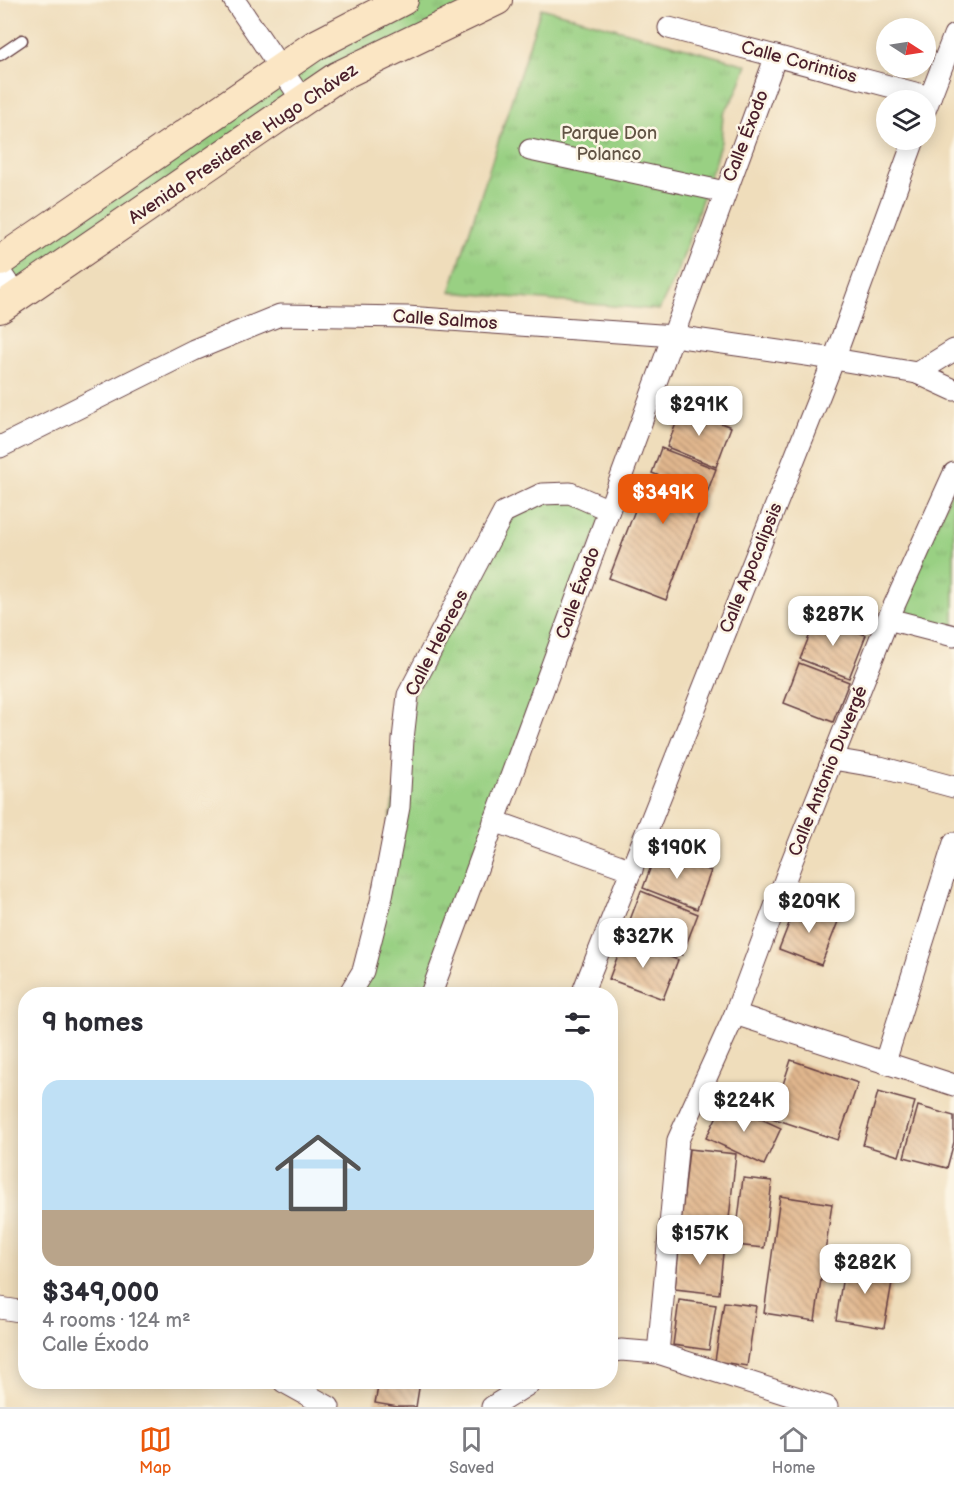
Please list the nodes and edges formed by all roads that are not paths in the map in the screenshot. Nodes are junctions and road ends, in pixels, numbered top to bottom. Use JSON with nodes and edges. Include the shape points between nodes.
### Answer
{"nodes":[{"id":1,"x":234,"y":0,"type":"edge"},
{"id":2,"x":497,"y":0,"type":"edge"},
{"id":3,"x":396,"y":1,"type":"edge"},
{"id":4,"x":669,"y":27,"type":"dead end"},
{"id":5,"x":954,"y":35,"type":"edge"},
{"id":6,"x":22,"y":40,"type":"dead end"},
{"id":7,"x":0,"y":55,"type":"edge"},
{"id":8,"x":776,"y":56,"type":"junction"},
{"id":9,"x":281,"y":68,"type":"junction"},
{"id":10,"x":888,"y":90,"type":"edge"},
{"id":11,"x":933,"y":90,"type":"edge"},
{"id":12,"x":303,"y":101,"type":"junction"},
{"id":13,"x":530,"y":150,"type":"dead end"},
{"id":14,"x":910,"y":150,"type":"edge"},
{"id":15,"x":725,"y":192,"type":"junction"},
{"id":16,"x":0,"y":261,"type":"edge"},
{"id":17,"x":0,"y":272,"type":"edge"},
{"id":18,"x":8,"y":302,"type":"edge"},
{"id":19,"x":674,"y":336,"type":"junction"},
{"id":20,"x":954,"y":350,"type":"edge"},
{"id":21,"x":834,"y":359,"type":"junction"},
{"id":22,"x":917,"y":373,"type":"junction"},
{"id":23,"x":954,"y":390,"type":"edge"},
{"id":24,"x":0,"y":447,"type":"edge"},
{"id":25,"x":954,"y":473,"type":"edge"},
{"id":26,"x":609,"y":510,"type":"junction"},
{"id":27,"x":888,"y":619,"type":"junction"},
{"id":28,"x":954,"y":636,"type":"edge"},
{"id":29,"x":833,"y":759,"type":"junction"},
{"id":30,"x":954,"y":787,"type":"edge"},
{"id":31,"x":494,"y":821,"type":"junction"},
{"id":32,"x":954,"y":843,"type":"edge"},
{"id":33,"x":632,"y":870,"type":"junction"},
{"id":34,"x":353,"y":987,"type":"edge"},
{"id":35,"x":434,"y":987,"type":"edge"},
{"id":36,"x":585,"y":987,"type":"edge"},
{"id":37,"x":735,"y":1014,"type":"junction"},
{"id":38,"x":885,"y":1062,"type":"junction"},
{"id":39,"x":954,"y":1085,"type":"edge"},
{"id":40,"x":0,"y":1308,"type":"edge"},
{"id":41,"x":18,"y":1311,"type":"edge"},
{"id":42,"x":618,"y":1351,"type":"edge"},
{"id":43,"x":658,"y":1353,"type":"junction"},
{"id":44,"x":297,"y":1389,"type":"edge"},
{"id":45,"x":521,"y":1389,"type":"edge"},
{"id":46,"x":329,"y":1407,"type":"edge"},
{"id":47,"x":492,"y":1407,"type":"edge"},
{"id":48,"x":827,"y":1407,"type":"edge"}],
"edges":[{"from":1,"to":9,"type":"street"},
{"from":2,"to":12,"type":"main road","name":"Avenida Presidente Hugo Chávez","via":[[337,77]]},
{"from":3,"to":9,"type":"main road"},
{"from":4,"to":8,"type":"street","name":"Calle Corintios"},
{"from":5,"to":11,"type":"street"},
{"from":6,"to":7,"type":"lane"},
{"from":8,"to":10,"type":"street","name":"Calle Corintios"},
{"from":8,"to":15,"type":"street","name":"Calle Éxodo"},
{"from":9,"to":12,"type":"street"},
{"from":9,"to":16,"type":"main road"},
{"from":12,"to":18,"type":"main road","name":"Avenida Presidente Hugo Chávez"},
{"from":13,"to":15,"type":"street"},
{"from":14,"to":21,"type":"street","name":"Calle Apocalipsis"},
{"from":15,"to":19,"type":"street","name":"Calle Éxodo"},
{"from":17,"to":18,"type":"street"},
{"from":19,"to":21,"type":"street","name":"Calle Salmos"},
{"from":19,"to":24,"type":"street","name":"Calle Salmos","via":[[407,316],[280,315],[194,350]]},
{"from":19,"to":26,"type":"street","name":"Calle Éxodo"},
{"from":20,"to":22,"type":"street"},
{"from":21,"to":22,"type":"street","name":"Calle Salmos"},
{"from":21,"to":33,"type":"street","name":"Calle Apocalipsis"},
{"from":22,"to":23,"type":"street","name":"Calle Salmos"},
{"from":25,"to":27,"type":"street","name":"Calle Antonio Duvergé"},
{"from":26,"to":31,"type":"street","name":"Calle Éxodo"},
{"from":26,"to":34,"type":"street","name":"Calle Hebreos","via":[[570,493],[551,493],[504,512],[408,695],[399,807],[381,901],[363,971]]},
{"from":27,"to":28,"type":"street"},
{"from":27,"to":29,"type":"street","name":"Calle Antonio Duvergé"},
{"from":29,"to":30,"type":"street"},
{"from":29,"to":37,"type":"street","name":"Calle Antonio Duvergé"},
{"from":31,"to":33,"type":"street"},
{"from":31,"to":35,"type":"street","name":"Calle Éxodo"},
{"from":32,"to":38,"type":"street"},
{"from":33,"to":36,"type":"street","name":"Calle Apocalipsis"},
{"from":37,"to":38,"type":"street"},
{"from":37,"to":43,"type":"street","name":"Calle Antonio Duvergé","via":[[678,1140]]},
{"from":38,"to":39,"type":"street"},
{"from":40,"to":41,"type":"street"},
{"from":42,"to":43,"type":"street"},
{"from":43,"to":48,"type":"street"},
{"from":44,"to":46,"type":"street"},
{"from":45,"to":47,"type":"street"}]}
